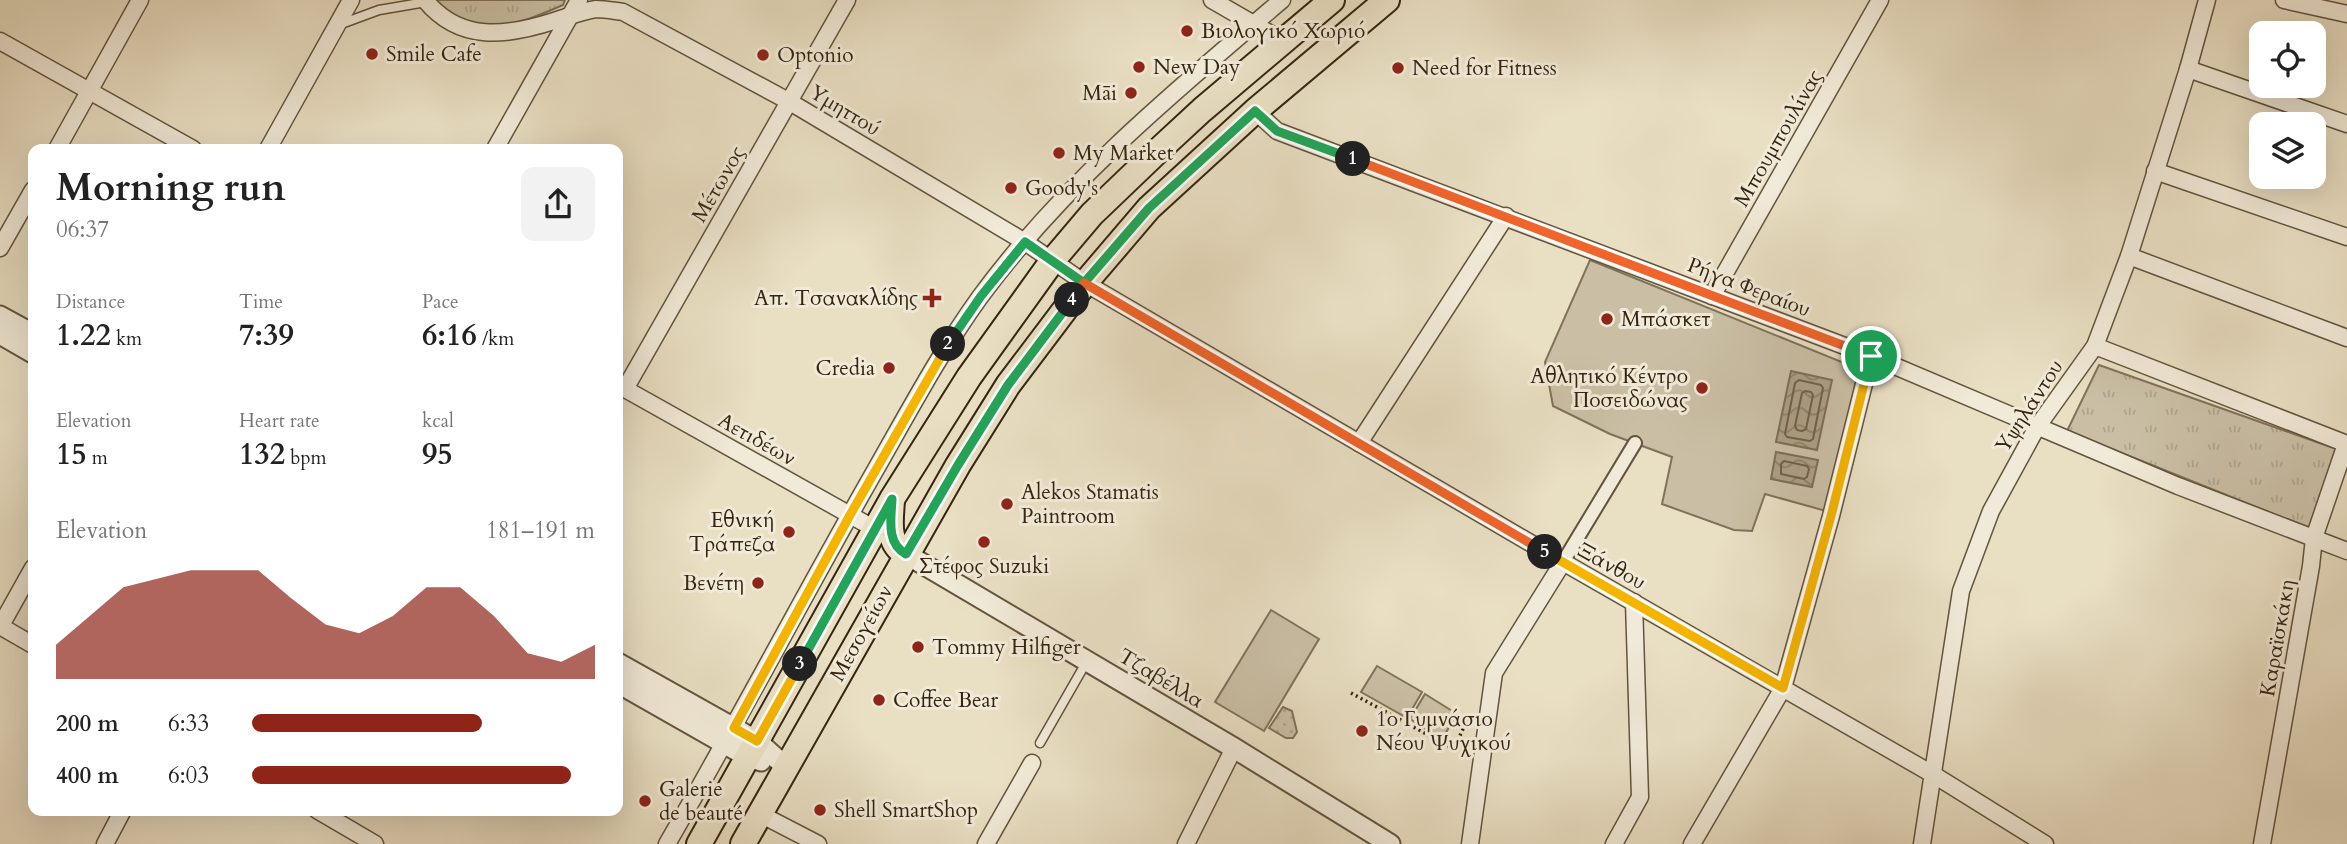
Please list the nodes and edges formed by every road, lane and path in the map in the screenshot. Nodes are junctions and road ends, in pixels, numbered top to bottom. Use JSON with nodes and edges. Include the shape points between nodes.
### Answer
{"nodes":[{"id":1,"x":140,"y":0,"type":"edge"},
{"id":2,"x":351,"y":0,"type":"edge"},
{"id":3,"x":579,"y":0,"type":"edge"},
{"id":4,"x":847,"y":0,"type":"edge"},
{"id":5,"x":1212,"y":0,"type":"edge"},
{"id":6,"x":1282,"y":0,"type":"edge"},
{"id":7,"x":1332,"y":0,"type":"edge"},
{"id":8,"x":1387,"y":0,"type":"edge"},
{"id":9,"x":1880,"y":0,"type":"edge"},
{"id":10,"x":2207,"y":0,"type":"edge"},
{"id":11,"x":2284,"y":0,"type":"edge"},
{"id":12,"x":426,"y":1,"type":"edge"},
{"id":13,"x":2347,"y":14,"type":"edge"},
{"id":14,"x":570,"y":16,"type":"junction"},
{"id":15,"x":1254,"y":24,"type":"junction"},
{"id":16,"x":335,"y":27,"type":"junction"},
{"id":17,"x":0,"y":41,"type":"edge"},
{"id":18,"x":1283,"y":41,"type":"junction"},
{"id":19,"x":2188,"y":69,"type":"junction"},
{"id":20,"x":90,"y":91,"type":"junction"},
{"id":21,"x":790,"y":102,"type":"junction"},
{"id":22,"x":1255,"y":111,"type":"junction"},
{"id":23,"x":2347,"y":124,"type":"edge"},
{"id":24,"x":60,"y":144,"type":"edge"},
{"id":25,"x":184,"y":144,"type":"edge"},
{"id":26,"x":271,"y":144,"type":"edge"},
{"id":27,"x":498,"y":144,"type":"edge"},
{"id":28,"x":2155,"y":171,"type":"junction"},
{"id":29,"x":28,"y":199,"type":"edge"},
{"id":30,"x":1506,"y":216,"type":"junction"},
{"id":31,"x":2347,"y":237,"type":"edge"},
{"id":32,"x":1025,"y":242,"type":"junction"},
{"id":33,"x":0,"y":248,"type":"edge"},
{"id":34,"x":2129,"y":256,"type":"junction"},
{"id":35,"x":1053,"y":260,"type":"junction"},
{"id":36,"x":1084,"y":283,"type":"junction"},
{"id":37,"x":1712,"y":296,"type":"junction"},
{"id":38,"x":0,"y":316,"type":"edge"},
{"id":39,"x":28,"y":331,"type":"edge"},
{"id":40,"x":0,"y":334,"type":"edge"},
{"id":41,"x":2347,"y":338,"type":"edge"},
{"id":42,"x":2095,"y":346,"type":"junction"},
{"id":43,"x":28,"y":350,"type":"edge"},
{"id":44,"x":1871,"y":356,"type":"junction"},
{"id":45,"x":623,"y":384,"type":"edge"},
{"id":46,"x":623,"y":388,"type":"edge"},
{"id":47,"x":2037,"y":427,"type":"junction"},
{"id":48,"x":1359,"y":443,"type":"junction"},
{"id":49,"x":1635,"y":443,"type":"dead end"},
{"id":50,"x":2346,"y":444,"type":"edge"},
{"id":51,"x":892,"y":499,"type":"junction"},
{"id":52,"x":850,"y":515,"type":"junction"},
{"id":53,"x":875,"y":529,"type":"junction"},
{"id":54,"x":2314,"y":538,"type":"junction"},
{"id":55,"x":2347,"y":551,"type":"edge"},
{"id":56,"x":906,"y":554,"type":"junction"},
{"id":57,"x":1563,"y":562,"type":"junction"},
{"id":58,"x":28,"y":577,"type":"edge"},
{"id":59,"x":1634,"y":603,"type":"junction"},
{"id":60,"x":0,"y":626,"type":"edge"},
{"id":61,"x":28,"y":642,"type":"edge"},
{"id":62,"x":1087,"y":661,"type":"junction"},
{"id":63,"x":623,"y":666,"type":"edge"},
{"id":64,"x":623,"y":686,"type":"edge"},
{"id":65,"x":1783,"y":688,"type":"junction"},
{"id":66,"x":1351,"y":693,"type":"dead end"},
{"id":67,"x":1487,"y":727,"type":"junction"},
{"id":68,"x":729,"y":736,"type":"junction"},
{"id":69,"x":1040,"y":743,"type":"dead end"},
{"id":70,"x":1234,"y":748,"type":"junction"},
{"id":71,"x":752,"y":749,"type":"junction"},
{"id":72,"x":1032,"y":763,"type":"dead end"},
{"id":73,"x":786,"y":767,"type":"junction"},
{"id":74,"x":1934,"y":775,"type":"junction"},
{"id":75,"x":760,"y":814,"type":"junction"},
{"id":76,"x":120,"y":816,"type":"edge"},
{"id":77,"x":327,"y":816,"type":"edge"},
{"id":78,"x":105,"y":844,"type":"edge"},
{"id":79,"x":375,"y":844,"type":"edge"},
{"id":80,"x":667,"y":844,"type":"edge"},
{"id":81,"x":699,"y":844,"type":"edge"},
{"id":82,"x":743,"y":844,"type":"edge"},
{"id":83,"x":818,"y":844,"type":"edge"},
{"id":84,"x":986,"y":844,"type":"edge"},
{"id":85,"x":1186,"y":844,"type":"edge"},
{"id":86,"x":1390,"y":844,"type":"edge"},
{"id":87,"x":1470,"y":844,"type":"edge"},
{"id":88,"x":1614,"y":844,"type":"edge"},
{"id":89,"x":1692,"y":844,"type":"edge"},
{"id":90,"x":1922,"y":844,"type":"edge"},
{"id":91,"x":2045,"y":844,"type":"edge"},
{"id":92,"x":2262,"y":844,"type":"edge"}],
"edges":[{"from":1,"to":20,"type":"street"},
{"from":2,"to":16,"type":"street"},
{"from":3,"to":14,"type":"street"},
{"from":4,"to":21,"type":"street","name":"Μέτωνος"},
{"from":5,"to":15,"type":"street"},
{"from":6,"to":15,"type":"street"},
{"from":7,"to":18,"type":"main road","name":"Μεσογείων"},
{"from":8,"to":22,"type":"main road","name":"Μεσογείων"},
{"from":9,"to":37,"type":"street","name":"Μπουμπουλίνας"},
{"from":10,"to":19,"type":"street","name":"Υψηλάντου"},
{"from":11,"to":13,"type":"street"},
{"from":12,"to":14,"type":"street","name":"Υμηττού","via":[[458,27],[489,34],[530,29]]},
{"from":12,"to":16,"type":"lane","via":[[379,10]]},
{"from":14,"to":21,"type":"street","name":"Υμηττού","via":[[596,9],[623,12]]},
{"from":14,"to":27,"type":"street"},
{"from":15,"to":18,"type":"street"},
{"from":15,"to":32,"type":"street","via":[[1138,124]]},
{"from":16,"to":26,"type":"street"},
{"from":17,"to":20,"type":"street"},
{"from":18,"to":35,"type":"main road","name":"Μεσογείων","via":[[1109,197]]},
{"from":19,"to":23,"type":"street"},
{"from":19,"to":28,"type":"street","name":"Υψηλάντου"},
{"from":20,"to":24,"type":"street"},
{"from":20,"to":25,"type":"street"},
{"from":21,"to":32,"type":"street","name":"Υμηττού"},
{"from":21,"to":45,"type":"street","name":"Μέτωνος"},
{"from":22,"to":30,"type":"street","name":"Ρήγα Φεραίου","via":[[1277,131]]},
{"from":22,"to":36,"type":"main road","name":"Μεσογείων","via":[[1149,208]]},
{"from":28,"to":31,"type":"street"},
{"from":28,"to":34,"type":"street","name":"Υψηλάντου"},
{"from":29,"to":33,"type":"street"},
{"from":30,"to":37,"type":"street","name":"Ρήγα Φεραίου"},
{"from":30,"to":48,"type":"street"},
{"from":32,"to":35,"type":"street","name":"Υμηττού"},
{"from":32,"to":52,"type":"street","via":[[940,357]]},
{"from":34,"to":41,"type":"street"},
{"from":34,"to":42,"type":"street","name":"Υψηλάντου"},
{"from":35,"to":36,"type":"street","name":"Υμηττού"},
{"from":35,"to":51,"type":"main road","name":"Μεσογείων","via":[[969,377]]},
{"from":36,"to":48,"type":"street","name":"Ξάνθου"},
{"from":36,"to":56,"type":"main road","name":"Μεσογείων","via":[[1008,385]]},
{"from":37,"to":44,"type":"street","name":"Ρήγα Φεραίου"},
{"from":38,"to":39,"type":"street"},
{"from":40,"to":43,"type":"street"},
{"from":42,"to":47,"type":"street","name":"Υψηλάντου"},
{"from":42,"to":50,"type":"street"},
{"from":44,"to":47,"type":"street","name":"Ρήγα Φεραίου"},
{"from":44,"to":65,"type":"street"},
{"from":46,"to":52,"type":"street","name":"Αετιδέων"},
{"from":47,"to":54,"type":"street","name":"Ρήγα Φεραίου"},
{"from":47,"to":74,"type":"street","name":"Υψηλάντου","via":[[1991,511],[1961,591]]},
{"from":48,"to":57,"type":"street","name":"Ξάνθου"},
{"from":49,"to":57,"type":"street"},
{"from":50,"to":54,"type":"street","name":"Καραϊσκάκη"},
{"from":51,"to":53,"type":"main road","name":"Μεσογείων"},
{"from":51,"to":56,"type":"main road","via":[[893,543]]},
{"from":52,"to":53,"type":"street","name":"Αετιδέων"},
{"from":52,"to":68,"type":"street"},
{"from":53,"to":71,"type":"main road","name":"Μεσογείων"},
{"from":54,"to":55,"type":"street","name":"Ρήγα Φεραίου"},
{"from":54,"to":92,"type":"street","name":"Καραϊσκάκη"},
{"from":56,"to":62,"type":"street","name":"Τζαβέλλα"},
{"from":56,"to":73,"type":"main road","name":"Μεσογείων"},
{"from":57,"to":59,"type":"street","name":"Ξάνθου"},
{"from":57,"to":67,"type":"street","via":[[1494,673]]},
{"from":58,"to":60,"type":"street"},
{"from":59,"to":65,"type":"street","name":"Ξάνθου"},
{"from":59,"to":88,"type":"street","via":[[1640,797]]},
{"from":60,"to":61,"type":"street"},
{"from":62,"to":69,"type":"lane"},
{"from":62,"to":70,"type":"street","name":"Τζαβέλλα"},
{"from":63,"to":68,"type":"street"},
{"from":64,"to":68,"type":"street"},
{"from":65,"to":74,"type":"street","name":"Ξάνθου"},
{"from":65,"to":89,"type":"street"},
{"from":66,"to":67,"type":"path","via":[[1454,749],[1467,720]]},
{"from":67,"to":87,"type":"street"},
{"from":68,"to":71,"type":"street"},
{"from":68,"to":80,"type":"street"},
{"from":70,"to":85,"type":"street"},
{"from":70,"to":86,"type":"street","name":"Τζαβέλλα"},
{"from":71,"to":73,"type":"street"},
{"from":71,"to":81,"type":"main road","name":"Μεσογείων"},
{"from":72,"to":84,"type":"street"},
{"from":73,"to":75,"type":"main road","name":"Μεσογείων"},
{"from":74,"to":90,"type":"street","name":"Υψηλάντου"},
{"from":74,"to":91,"type":"street","name":"Ξάνθου"},
{"from":75,"to":82,"type":"main road","name":"Μεσογείων"},
{"from":75,"to":83,"type":"street"},
{"from":76,"to":78,"type":"street"},
{"from":77,"to":79,"type":"street"}]}
